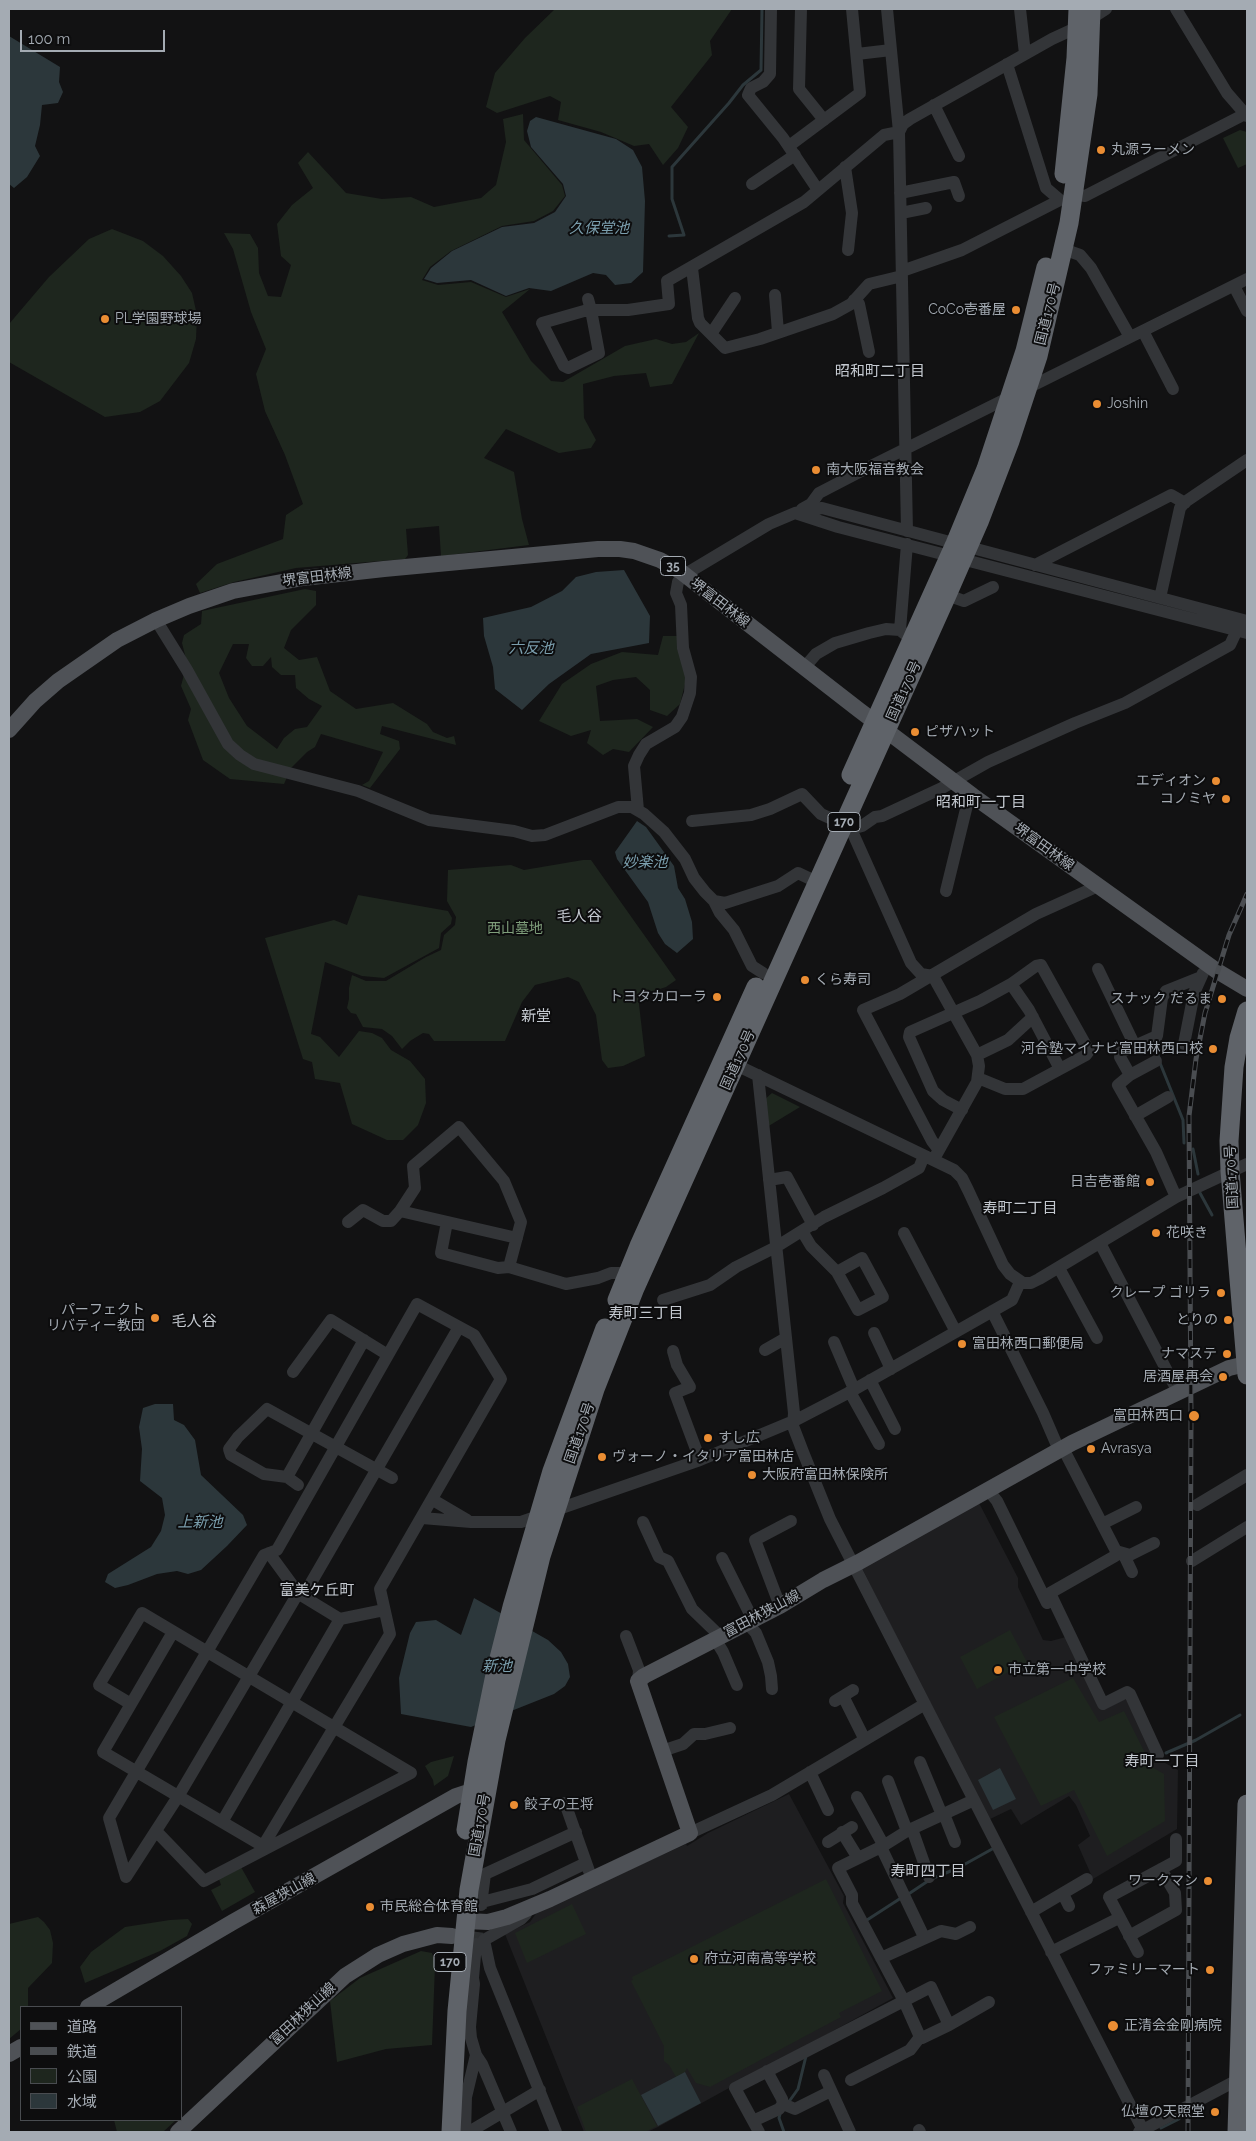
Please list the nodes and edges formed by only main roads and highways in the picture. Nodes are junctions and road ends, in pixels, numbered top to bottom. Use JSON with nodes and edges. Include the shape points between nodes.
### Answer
{"nodes":[{"id":1,"x":1089,"y":14,"type":"edge"},
{"id":2,"x":1066,"y":197,"type":"junction"},
{"id":3,"x":959,"y":551,"type":"junction"},
{"id":4,"x":880,"y":726,"type":"junction"},
{"id":5,"x":9,"y":730,"type":"edge"},
{"id":6,"x":811,"y":879,"type":"junction"},
{"id":7,"x":1247,"y":989,"type":"edge"},
{"id":8,"x":1247,"y":1011,"type":"edge"},
{"id":9,"x":730,"y":1061,"type":"junction"},
{"id":10,"x":1239,"y":1167,"type":"edge"},
{"id":11,"x":1246,"y":1360,"type":"edge"},
{"id":12,"x":479,"y":1795,"type":"junction"},
{"id":13,"x":1247,"y":1804,"type":"edge"},
{"id":14,"x":466,"y":1921,"type":"junction"},
{"id":15,"x":452,"y":1936,"type":"junction"},
{"id":16,"x":90,"y":2006,"type":"edge"},
{"id":17,"x":20,"y":2047,"type":"edge"},
{"id":18,"x":9,"y":2054,"type":"edge"},
{"id":19,"x":1243,"y":2077,"type":"edge"},
{"id":20,"x":178,"y":2132,"type":"edge"},
{"id":21,"x":439,"y":2132,"type":"edge"},
{"id":22,"x":451,"y":2132,"type":"edge"},
{"id":23,"x":1237,"y":2132,"type":"edge"}],
"edges":[{"from":1,"to":2,"type":"highway","name":"国道170号","number":"170","via":[[1073,95]]},
{"from":2,"to":3,"type":"highway","name":"国道170号","number":"170","via":[[1010,398]]},
{"from":2,"to":3,"type":"highway","name":"国道170号","number":"170","via":[[1063,249],[1027,389],[998,474]]},
{"from":3,"to":4,"type":"highway","name":"国道170号","number":"170","via":[[947,595]]},
{"from":3,"to":4,"type":"highway","name":"国道170号","number":"170","via":[[906,635]]},
{"from":4,"to":5,"type":"main road","name":"堺富田林線","number":"35","via":[[670,565],[650,555],[620,549],[598,549],[267,583],[224,594],[156,620],[117,640],[84,661],[35,701]]},
{"from":4,"to":6,"type":"highway","name":"国道170号","number":"170","via":[[842,824]]},
{"from":4,"to":7,"type":"main road","name":"堺富田林線","number":"35","via":[[1098,886],[1205,971]]},
{"from":6,"to":9,"type":"highway","name":"国道170号","number":"170"},
{"from":6,"to":9,"type":"highway","name":"国道170号","number":"170","via":[[763,973]]},
{"from":8,"to":10,"type":"highway","name":"国道170号","via":[[1234,1067],[1230,1121]]},
{"from":9,"to":12,"type":"highway","name":"国道170号","number":"170","via":[[584,1383],[518,1612]]},
{"from":10,"to":11,"type":"highway","name":"国道170号"},
{"from":11,"to":14,"type":"main road","name":"富田林狭山線","via":[[1059,1450],[780,1606],[644,1676],[638,1681],[690,1833],[526,1909],[488,1922]]},
{"from":12,"to":14,"type":"highway","name":"国道170号","number":"170"},
{"from":12,"to":15,"type":"highway","name":"国道170号","number":"170"},
{"from":12,"to":16,"type":"main road","name":"森屋狭山線","via":[[456,1796]]},
{"from":13,"to":19,"type":"highway"},
{"from":14,"to":22,"type":"highway","name":"国道170号","number":"170","via":[[457,2011]]},
{"from":15,"to":20,"type":"main road","name":"富田林狭山線","via":[[403,1944],[344,1976]]},
{"from":15,"to":21,"type":"highway","name":"国道170号","number":"170"},
{"from":17,"to":18,"type":"main road"},
{"from":19,"to":23,"type":"highway"}]}
